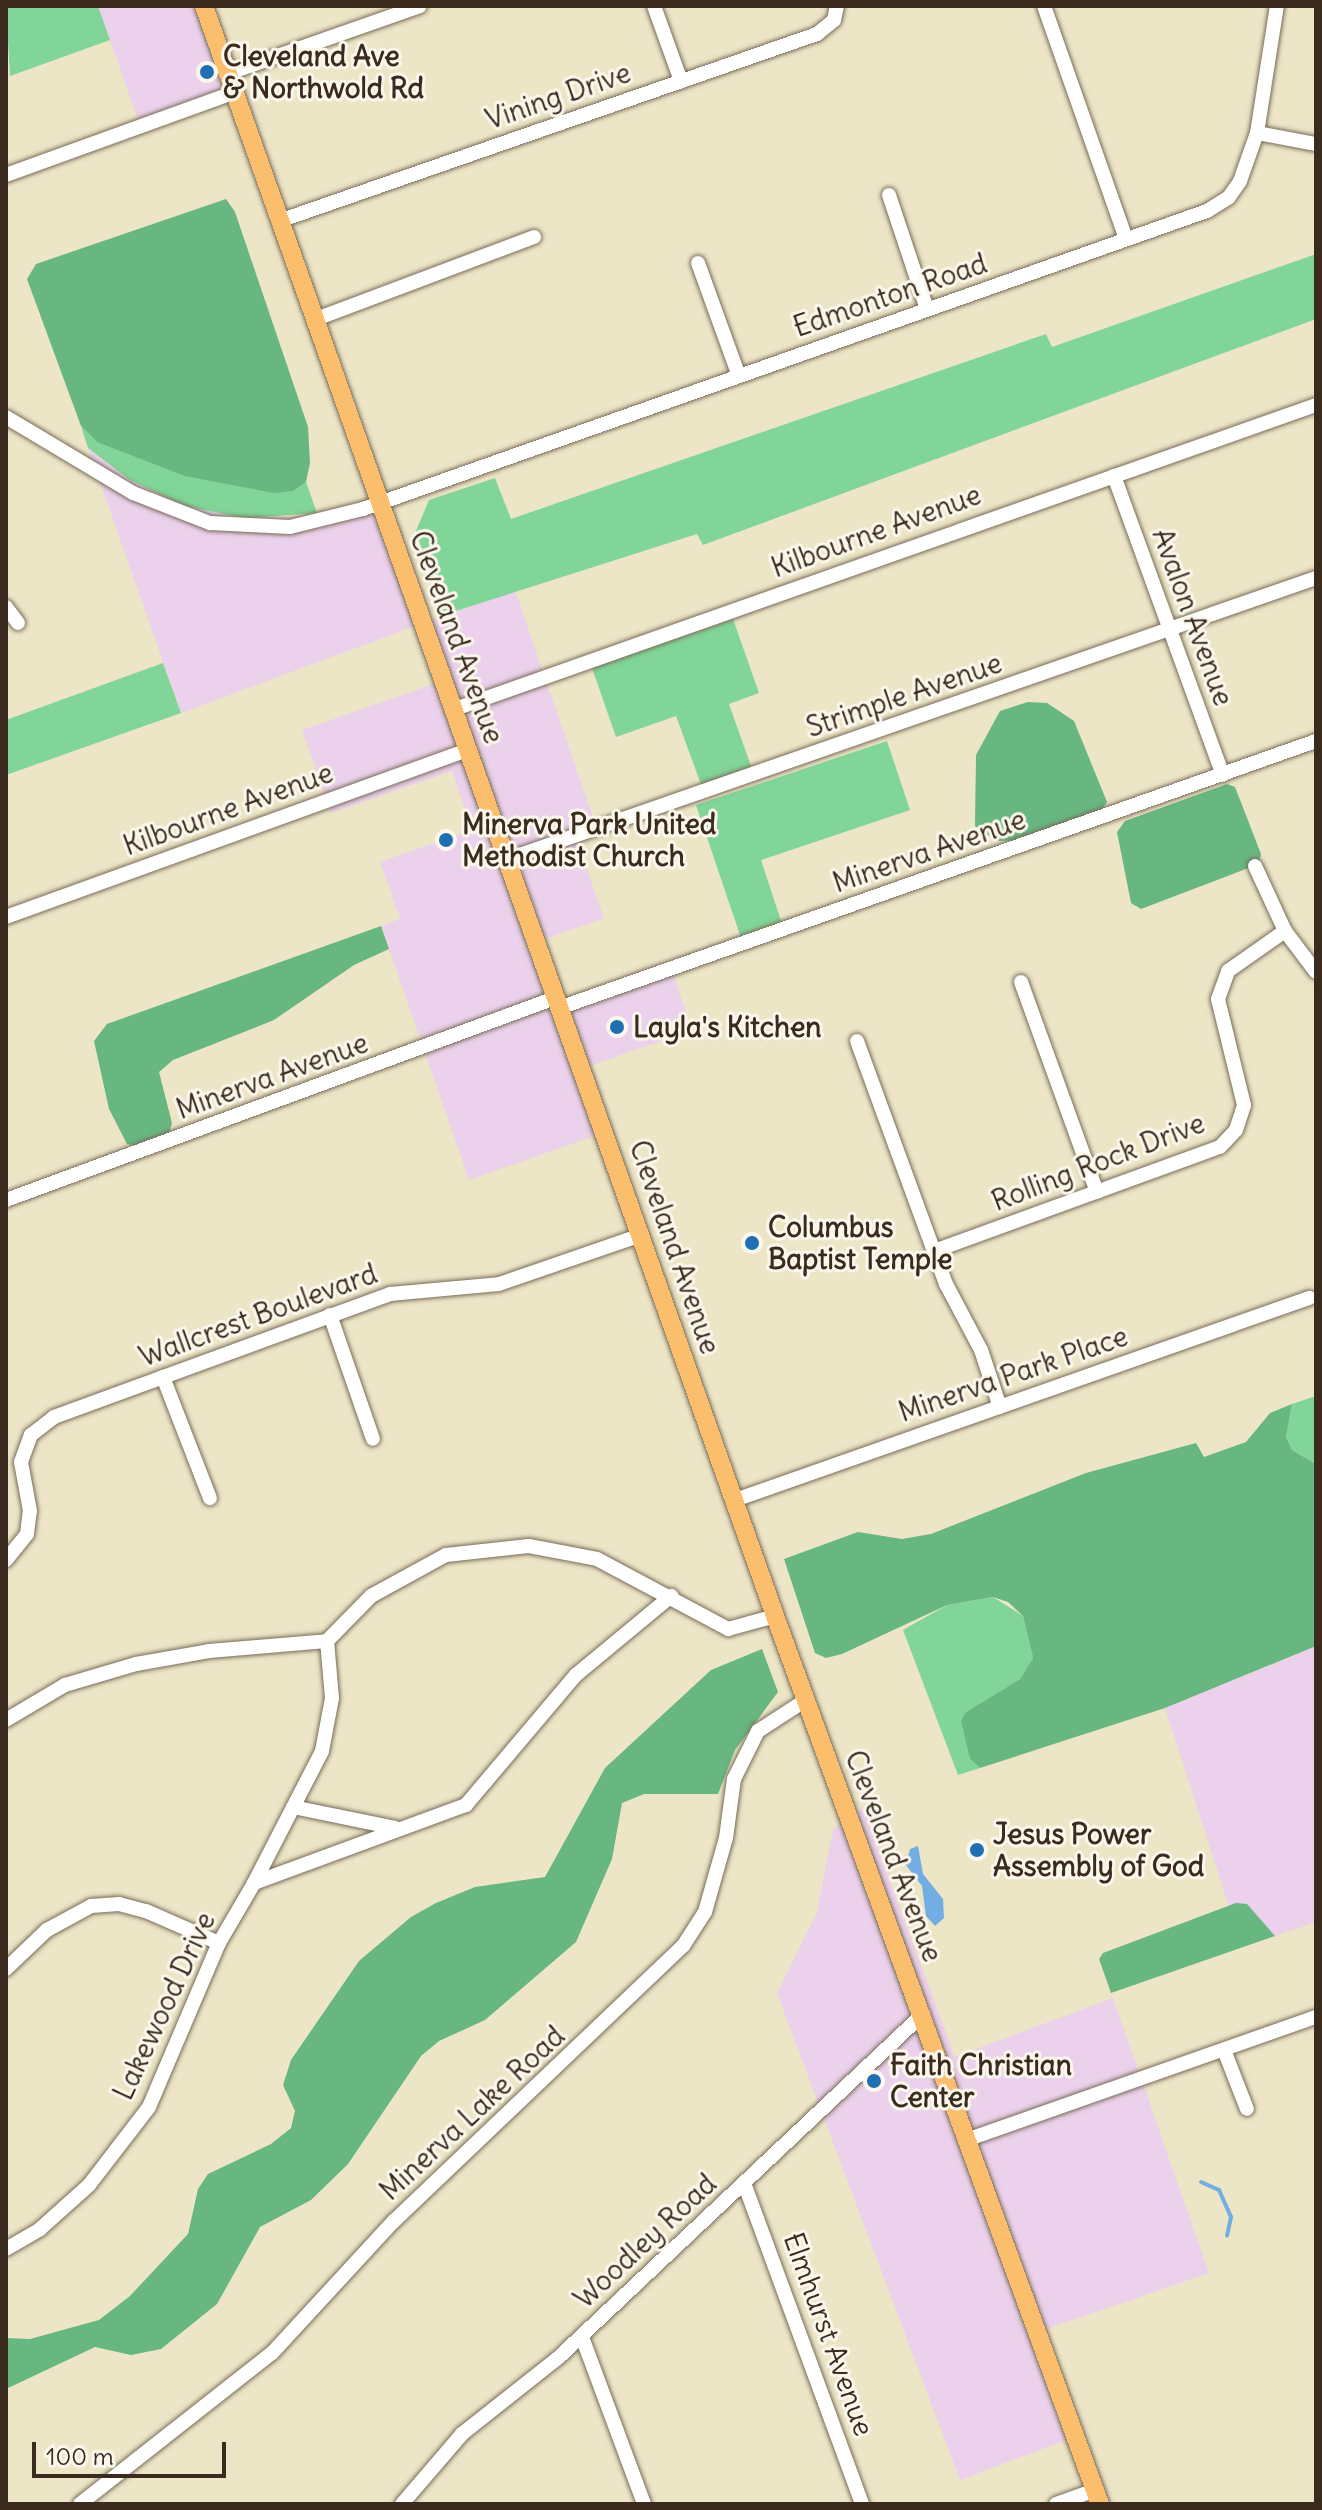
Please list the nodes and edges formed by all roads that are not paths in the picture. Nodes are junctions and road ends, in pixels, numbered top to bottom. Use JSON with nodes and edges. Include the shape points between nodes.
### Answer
{"nodes":[{"id":1,"x":204,"y":6,"type":"edge"},
{"id":2,"x":420,"y":6,"type":"edge"},
{"id":3,"x":654,"y":6,"type":"edge"},
{"id":4,"x":837,"y":6,"type":"edge"},
{"id":5,"x":1044,"y":6,"type":"edge"},
{"id":6,"x":1277,"y":6,"type":"edge"},
{"id":7,"x":229,"y":73,"type":"junction"},
{"id":8,"x":681,"y":81,"type":"junction"},
{"id":9,"x":235,"y":92,"type":"junction"},
{"id":10,"x":1257,"y":133,"type":"junction"},
{"id":11,"x":1316,"y":144,"type":"edge"},
{"id":12,"x":6,"y":175,"type":"edge"},
{"id":13,"x":889,"y":195,"type":"dead end"},
{"id":14,"x":282,"y":220,"type":"junction"},
{"id":15,"x":534,"y":237,"type":"dead end"},
{"id":16,"x":1126,"y":239,"type":"junction"},
{"id":17,"x":698,"y":263,"type":"dead end"},
{"id":18,"x":927,"y":309,"type":"junction"},
{"id":19,"x":316,"y":319,"type":"junction"},
{"id":20,"x":739,"y":376,"type":"junction"},
{"id":21,"x":1316,"y":405,"type":"edge"},
{"id":22,"x":6,"y":417,"type":"edge"},
{"id":23,"x":1114,"y":476,"type":"junction"},
{"id":24,"x":379,"y":503,"type":"junction"},
{"id":25,"x":1316,"y":578,"type":"edge"},
{"id":26,"x":6,"y":607,"type":"edge"},
{"id":27,"x":18,"y":623,"type":"dead end"},
{"id":28,"x":1168,"y":630,"type":"junction"},
{"id":29,"x":455,"y":709,"type":"junction"},
{"id":30,"x":1316,"y":741,"type":"edge"},
{"id":31,"x":468,"y":750,"type":"junction"},
{"id":32,"x":1223,"y":775,"type":"junction"},
{"id":33,"x":508,"y":859,"type":"junction"},
{"id":34,"x":1255,"y":866,"type":"dead end"},
{"id":35,"x":6,"y":917,"type":"edge"},
{"id":36,"x":1285,"y":931,"type":"junction"},
{"id":37,"x":1316,"y":972,"type":"edge"},
{"id":38,"x":1021,"y":982,"type":"dead end"},
{"id":39,"x":557,"y":1003,"type":"junction"},
{"id":40,"x":857,"y":1041,"type":"dead end"},
{"id":41,"x":1097,"y":1192,"type":"junction"},
{"id":42,"x":6,"y":1200,"type":"edge"},
{"id":43,"x":641,"y":1235,"type":"junction"},
{"id":44,"x":934,"y":1251,"type":"junction"},
{"id":45,"x":1309,"y":1298,"type":"dead end"},
{"id":46,"x":330,"y":1315,"type":"junction"},
{"id":47,"x":163,"y":1377,"type":"junction"},
{"id":48,"x":1000,"y":1407,"type":"junction"},
{"id":49,"x":373,"y":1439,"type":"dead end"},
{"id":50,"x":210,"y":1498,"type":"dead end"},
{"id":51,"x":735,"y":1500,"type":"junction"},
{"id":52,"x":6,"y":1560,"type":"edge"},
{"id":53,"x":671,"y":1596,"type":"junction"},
{"id":54,"x":775,"y":1616,"type":"junction"},
{"id":55,"x":327,"y":1641,"type":"junction"},
{"id":56,"x":806,"y":1700,"type":"junction"},
{"id":57,"x":6,"y":1720,"type":"edge"},
{"id":58,"x":293,"y":1807,"type":"junction"},
{"id":59,"x":395,"y":1828,"type":"junction"},
{"id":60,"x":254,"y":1883,"type":"junction"},
{"id":61,"x":219,"y":1943,"type":"junction"},
{"id":62,"x":6,"y":1969,"type":"edge"},
{"id":63,"x":923,"y":2014,"type":"junction"},
{"id":64,"x":1316,"y":2017,"type":"edge"},
{"id":65,"x":1224,"y":2050,"type":"junction"},
{"id":66,"x":1247,"y":2109,"type":"dead end"},
{"id":67,"x":969,"y":2139,"type":"junction"},
{"id":68,"x":744,"y":2183,"type":"junction"},
{"id":69,"x":6,"y":2249,"type":"edge"},
{"id":70,"x":582,"y":2337,"type":"junction"},
{"id":71,"x":1098,"y":2497,"type":"edge"},
{"id":72,"x":80,"y":2504,"type":"edge"},
{"id":73,"x":402,"y":2504,"type":"edge"},
{"id":74,"x":644,"y":2504,"type":"edge"},
{"id":75,"x":862,"y":2504,"type":"edge"},
{"id":76,"x":1056,"y":2504,"type":"edge"}],
"edges":[{"from":1,"to":7,"type":"main road","name":"Cleveland Avenue"},
{"from":2,"to":7,"type":"street"},
{"from":3,"to":8,"type":"street"},
{"from":4,"to":8,"type":"street","name":"Vining Drive","via":[[834,20],[817,34]]},
{"from":5,"to":16,"type":"street"},
{"from":6,"to":10,"type":"street","name":"Edmonton Road"},
{"from":7,"to":9,"type":"main road","name":"Cleveland Avenue"},
{"from":8,"to":14,"type":"street","name":"Vining Drive"},
{"from":9,"to":12,"type":"street"},
{"from":9,"to":14,"type":"main road","name":"Cleveland Avenue"},
{"from":10,"to":11,"type":"street"},
{"from":10,"to":16,"type":"street","name":"Edmonton Road","via":[[1229,197],[1207,211]]},
{"from":13,"to":18,"type":"street"},
{"from":14,"to":19,"type":"main road","name":"Cleveland Avenue"},
{"from":15,"to":19,"type":"street"},
{"from":16,"to":18,"type":"street","name":"Edmonton Road"},
{"from":17,"to":20,"type":"street"},
{"from":18,"to":20,"type":"street","name":"Edmonton Road"},
{"from":19,"to":24,"type":"main road","name":"Cleveland Avenue"},
{"from":20,"to":24,"type":"street","name":"Edmonton Road"},
{"from":21,"to":23,"type":"street","name":"Kilbourne Avenue"},
{"from":22,"to":24,"type":"street","name":"Edmonton Road","via":[[133,493],[210,523],[290,527]]},
{"from":23,"to":28,"type":"street","name":"Avalon Avenue"},
{"from":23,"to":29,"type":"street","name":"Kilbourne Avenue"},
{"from":24,"to":29,"type":"main road","name":"Cleveland Avenue"},
{"from":25,"to":28,"type":"street","name":"Strimple Avenue"},
{"from":26,"to":27,"type":"street"},
{"from":28,"to":32,"type":"street","name":"Avalon Avenue"},
{"from":28,"to":33,"type":"street","name":"Strimple Avenue"},
{"from":29,"to":31,"type":"main road","name":"Cleveland Avenue"},
{"from":30,"to":32,"type":"street","name":"Minerva Avenue"},
{"from":31,"to":33,"type":"main road","name":"Cleveland Avenue"},
{"from":31,"to":35,"type":"street","name":"Kilbourne Avenue"},
{"from":32,"to":39,"type":"street","name":"Minerva Avenue"},
{"from":33,"to":39,"type":"main road","name":"Cleveland Avenue"},
{"from":34,"to":36,"type":"street"},
{"from":36,"to":37,"type":"street"},
{"from":36,"to":41,"type":"street","name":"Rolling Rock Drive","via":[[1228,971],[1218,999],[1241,1079],[1244,1105],[1236,1130],[1220,1147]]},
{"from":38,"to":41,"type":"street"},
{"from":39,"to":42,"type":"street","name":"Minerva Avenue"},
{"from":39,"to":43,"type":"main road","name":"Cleveland Avenue"},
{"from":40,"to":44,"type":"street"},
{"from":41,"to":44,"type":"street","name":"Rolling Rock Drive"},
{"from":43,"to":46,"type":"street","name":"Wallcrest Boulevard","via":[[499,1284],[404,1291]]},
{"from":43,"to":51,"type":"main road","name":"Cleveland Avenue"},
{"from":44,"to":48,"type":"street","via":[[981,1350]]},
{"from":45,"to":48,"type":"street","name":"Minerva Park Place"},
{"from":46,"to":47,"type":"street","name":"Wallcrest Boulevard"},
{"from":46,"to":49,"type":"street"},
{"from":47,"to":50,"type":"street"},
{"from":47,"to":52,"type":"street","name":"Wallcrest Boulevard","via":[[54,1417],[31,1435],[21,1462],[30,1511],[27,1534]]},
{"from":48,"to":51,"type":"street","name":"Minerva Park Place"},
{"from":51,"to":54,"type":"main road","name":"Cleveland Avenue"},
{"from":53,"to":54,"type":"street","via":[[728,1629]]},
{"from":53,"to":55,"type":"street","via":[[597,1559],[529,1546],[446,1555],[371,1596]]},
{"from":53,"to":59,"type":"street","via":[[576,1675],[466,1805]]},
{"from":54,"to":56,"type":"main road","name":"Cleveland Avenue"},
{"from":55,"to":57,"type":"street","via":[[209,1651],[136,1664],[65,1685]]},
{"from":55,"to":58,"type":"street","name":"Lakewood Drive","via":[[332,1698],[322,1751]]},
{"from":56,"to":63,"type":"main road","name":"Cleveland Avenue"},
{"from":56,"to":72,"type":"street","name":"Minerva Lake Road","via":[[758,1731],[740,1767],[705,1912],[683,1946],[394,2221],[281,2344]]},
{"from":58,"to":59,"type":"street"},
{"from":58,"to":60,"type":"street","name":"Lakewood Drive"},
{"from":59,"to":60,"type":"street"},
{"from":60,"to":61,"type":"street","name":"Lakewood Drive"},
{"from":61,"to":62,"type":"street","via":[[146,1911],[119,1904],[91,1906],[47,1930]]},
{"from":61,"to":69,"type":"street","name":"Lakewood Drive","via":[[149,2107],[89,2185],[40,2229]]},
{"from":63,"to":67,"type":"main road","name":"Cleveland Avenue"},
{"from":63,"to":68,"type":"street","name":"Woodley Road"},
{"from":64,"to":65,"type":"street"},
{"from":65,"to":66,"type":"street"},
{"from":65,"to":67,"type":"street"},
{"from":67,"to":71,"type":"main road","name":"Cleveland Avenue"},
{"from":68,"to":70,"type":"street","name":"Woodley Road"},
{"from":68,"to":75,"type":"street","name":"Elmhurst Avenue"},
{"from":70,"to":73,"type":"street","name":"Woodley Road","via":[[462,2434]]},
{"from":70,"to":74,"type":"street"},
{"from":71,"to":76,"type":"street"}]}
